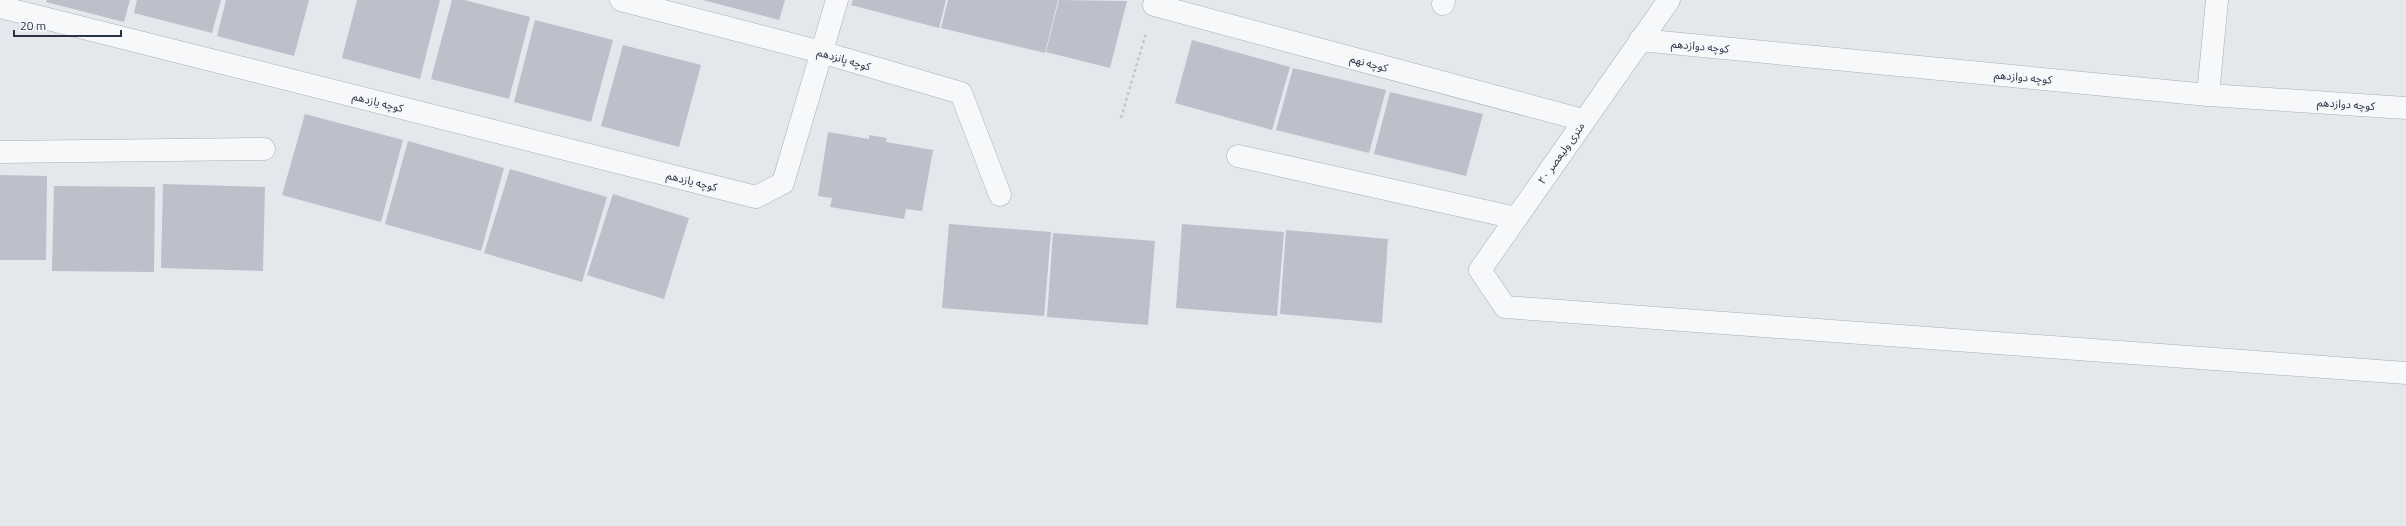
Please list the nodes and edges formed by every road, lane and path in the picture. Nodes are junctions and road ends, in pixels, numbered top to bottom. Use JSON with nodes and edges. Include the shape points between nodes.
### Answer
{"nodes":[{"id":1,"x":621,"y":0,"type":"edge"},
{"id":2,"x":837,"y":0,"type":"edge"},
{"id":3,"x":1669,"y":0,"type":"edge"},
{"id":4,"x":2217,"y":0,"type":"edge"},
{"id":5,"x":1154,"y":5,"type":"joint"},
{"id":6,"x":0,"y":7,"type":"edge"},
{"id":7,"x":1640,"y":40,"type":"junction"},
{"id":8,"x":821,"y":52,"type":"junction"},
{"id":9,"x":2208,"y":95,"type":"junction"},
{"id":10,"x":2406,"y":108,"type":"edge"},
{"id":11,"x":1121,"y":118,"type":"dead end"},
{"id":12,"x":1584,"y":120,"type":"junction"},
{"id":13,"x":264,"y":149,"type":"dead end"},
{"id":14,"x":0,"y":152,"type":"edge"},
{"id":15,"x":1238,"y":156,"type":"dead end"},
{"id":16,"x":1000,"y":195,"type":"dead end"},
{"id":17,"x":1516,"y":218,"type":"junction"},
{"id":18,"x":2406,"y":373,"type":"edge"}],
"edges":[{"from":1,"to":8,"type":"street","name":"کوچه پانزدهم"},
{"from":2,"to":8,"type":"street"},
{"from":3,"to":7,"type":"street","name":"۲۰ متری ولیعصر"},
{"from":4,"to":9,"type":"street"},
{"from":5,"to":11,"type":"path"},
{"from":5,"to":12,"type":"street","name":"کوچه نهم"},
{"from":6,"to":8,"type":"street","name":"کوچه یازدهم","via":[[756,197],[783,183]]},
{"from":7,"to":9,"type":"street","name":"کوچه دوازدهم"},
{"from":7,"to":12,"type":"street","name":"۲۰ متری ولیعصر"},
{"from":8,"to":16,"type":"street","name":"کوچه پانزدهم","via":[[962,93]]},
{"from":9,"to":10,"type":"street","name":"کوچه دوازدهم"},
{"from":12,"to":17,"type":"street","name":"۲۰ متری ولیعصر"},
{"from":13,"to":14,"type":"street"},
{"from":15,"to":17,"type":"street"},
{"from":17,"to":18,"type":"street","name":"۲۰ متری ولیعصر","via":[[1480,270],[1505,308]]}]}
